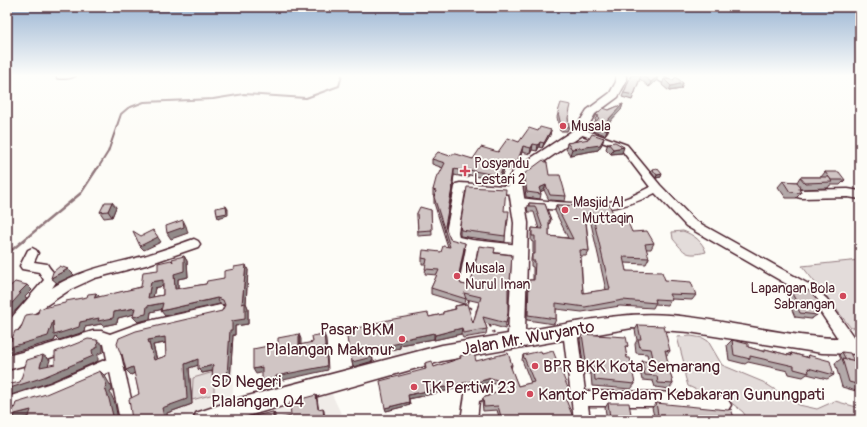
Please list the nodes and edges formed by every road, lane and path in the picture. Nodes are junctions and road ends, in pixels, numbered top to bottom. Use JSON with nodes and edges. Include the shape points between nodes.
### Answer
{"nodes":[{"id":1,"x":614,"y":95,"type":"edge"},
{"id":2,"x":580,"y":131,"type":"junction"},
{"id":3,"x":656,"y":188,"type":"junction"},
{"id":4,"x":802,"y":194,"type":"edge"},
{"id":5,"x":860,"y":195,"type":"edge"},
{"id":6,"x":517,"y":196,"type":"junction"},
{"id":7,"x":194,"y":244,"type":"dead end"},
{"id":8,"x":472,"y":245,"type":"junction"},
{"id":9,"x":520,"y":250,"type":"junction"},
{"id":10,"x":32,"y":253,"type":"dead end"},
{"id":11,"x":468,"y":289,"type":"joint"},
{"id":12,"x":220,"y":312,"type":"edge"},
{"id":13,"x":481,"y":314,"type":"edge"},
{"id":14,"x":20,"y":316,"type":"junction"},
{"id":15,"x":488,"y":323,"type":"edge"},
{"id":16,"x":570,"y":331,"type":"junction"},
{"id":17,"x":7,"y":333,"type":"edge"},
{"id":18,"x":110,"y":340,"type":"junction"},
{"id":19,"x":508,"y":342,"type":"junction"},
{"id":20,"x":856,"y":346,"type":"edge"},
{"id":21,"x":7,"y":362,"type":"edge"},
{"id":22,"x":115,"y":363,"type":"junction"},
{"id":23,"x":491,"y":390,"type":"dead end"},
{"id":24,"x":579,"y":398,"type":"junction"},
{"id":25,"x":16,"y":401,"type":"edge"},
{"id":26,"x":723,"y":405,"type":"dead end"},
{"id":27,"x":128,"y":420,"type":"edge"},
{"id":28,"x":203,"y":420,"type":"edge"},
{"id":29,"x":470,"y":420,"type":"edge"},
{"id":30,"x":582,"y":420,"type":"edge"}],
"edges":[{"from":1,"to":2,"type":"main road","via":[[591,112]]},
{"from":2,"to":3,"type":"street","via":[[624,147]]},
{"from":2,"to":6,"type":"main road","via":[[521,171],[516,178]]},
{"from":3,"to":6,"type":"street","via":[[632,200],[606,205],[559,205]]},
{"from":3,"to":20,"type":"street","via":[[690,223],[808,290],[822,303]]},
{"from":4,"to":5,"type":"street"},
{"from":6,"to":8,"type":"street","via":[[460,188],[452,236],[454,240]]},
{"from":6,"to":9,"type":"main road","via":[[521,223]]},
{"from":7,"to":14,"type":"street","via":[[93,274],[67,286]]},
{"from":8,"to":9,"type":"street"},
{"from":8,"to":11,"type":"street"},
{"from":9,"to":19,"type":"main road"},
{"from":10,"to":14,"type":"street","via":[[26,266],[43,267],[52,279]]},
{"from":11,"to":13,"type":"path","via":[[467,306]]},
{"from":12,"to":18,"type":"street","via":[[140,329]]},
{"from":14,"to":17,"type":"street"},
{"from":15,"to":19,"type":"path"},
{"from":16,"to":19,"type":"main road","name":"Jalan Mr. Wuryanto"},
{"from":16,"to":20,"type":"main road","name":"Jalan Mr. Wuryanto","via":[[632,321],[664,321],[806,343]]},
{"from":16,"to":24,"type":"street"},
{"from":18,"to":21,"type":"street","via":[[93,337]]},
{"from":18,"to":22,"type":"street"},
{"from":19,"to":28,"type":"main road","name":"Jalan Mr. Wuryanto","via":[[442,353]]},
{"from":22,"to":25,"type":"street","via":[[52,390]]},
{"from":22,"to":27,"type":"street"},
{"from":23,"to":29,"type":"street","via":[[472,395]]},
{"from":24,"to":26,"type":"street","via":[[659,399]]},
{"from":24,"to":30,"type":"street"}]}
